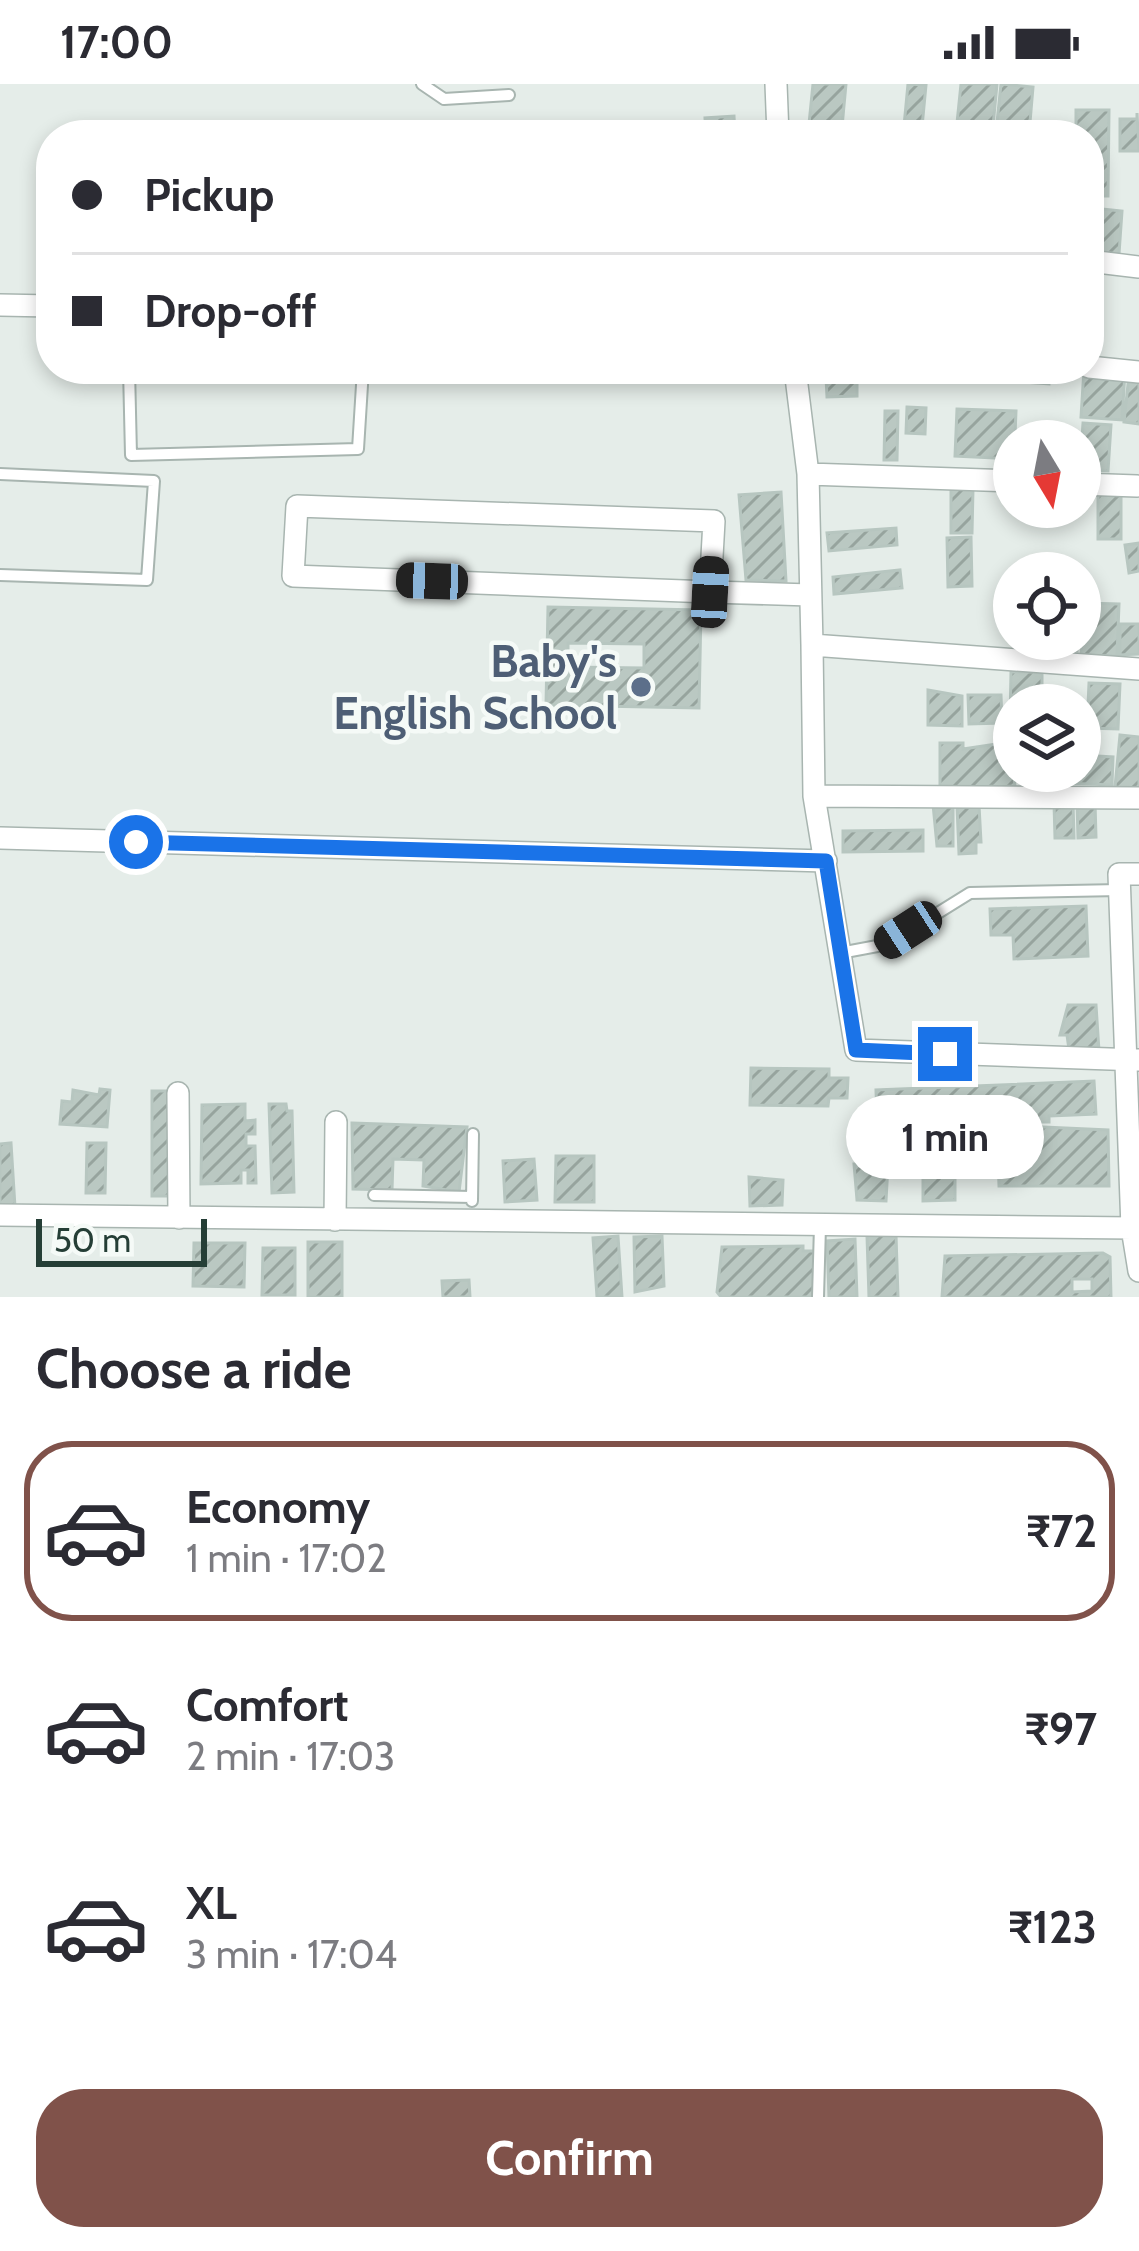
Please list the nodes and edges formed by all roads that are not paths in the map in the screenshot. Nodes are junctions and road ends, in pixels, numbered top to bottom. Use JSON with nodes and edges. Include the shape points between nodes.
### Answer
{"nodes":[{"id":1,"x":422,"y":84,"type":"edge"},
{"id":2,"x":776,"y":84,"type":"edge"},
{"id":3,"x":509,"y":95,"type":"dead end"},
{"id":4,"x":777,"y":120,"type":"edge"},
{"id":5,"x":1104,"y":263,"type":"edge"},
{"id":6,"x":1139,"y":267,"type":"edge"},
{"id":7,"x":0,"y":305,"type":"edge"},
{"id":8,"x":36,"y":306,"type":"edge"},
{"id":9,"x":1104,"y":369,"type":"edge"},
{"id":10,"x":1139,"y":372,"type":"edge"},
{"id":11,"x":129,"y":384,"type":"edge"},
{"id":12,"x":362,"y":384,"type":"edge"},
{"id":13,"x":797,"y":384,"type":"edge"},
{"id":14,"x":0,"y":474,"type":"edge"},
{"id":15,"x":808,"y":474,"type":"junction"},
{"id":16,"x":993,"y":481,"type":"edge"},
{"id":17,"x":1101,"y":485,"type":"edge"},
{"id":18,"x":1137,"y":486,"type":"edge"},
{"id":19,"x":0,"y":575,"type":"edge"},
{"id":20,"x":710,"y":592,"type":"junction"},
{"id":21,"x":810,"y":595,"type":"junction"},
{"id":22,"x":812,"y":645,"type":"junction"},
{"id":23,"x":1139,"y":669,"type":"edge"},
{"id":24,"x":814,"y":796,"type":"junction"},
{"id":25,"x":1139,"y":798,"type":"edge"},
{"id":26,"x":0,"y":838,"type":"edge"},
{"id":27,"x":826,"y":861,"type":"junction"},
{"id":28,"x":1139,"y":874,"type":"edge"},
{"id":29,"x":1120,"y":890,"type":"junction"},
{"id":30,"x":1131,"y":939,"type":"edge"},
{"id":31,"x":841,"y":953,"type":"junction"},
{"id":32,"x":1132,"y":1061,"type":"edge"},
{"id":33,"x":178,"y":1093,"type":"dead end"},
{"id":34,"x":337,"y":1122,"type":"dead end"},
{"id":35,"x":473,"y":1134,"type":"dead end"},
{"id":36,"x":374,"y":1195,"type":"dead end"},
{"id":37,"x":472,"y":1197,"type":"junction"},
{"id":38,"x":0,"y":1215,"type":"edge"},
{"id":39,"x":179,"y":1218,"type":"junction"},
{"id":40,"x":335,"y":1220,"type":"junction"},
{"id":41,"x":472,"y":1222,"type":"junction"},
{"id":42,"x":820,"y":1226,"type":"junction"},
{"id":43,"x":1136,"y":1228,"type":"edge"},
{"id":44,"x":1139,"y":1271,"type":"edge"},
{"id":45,"x":818,"y":1297,"type":"edge"}],
"edges":[{"from":1,"to":3,"type":"lane","via":[[444,99]]},
{"from":2,"to":4,"type":"street"},
{"from":5,"to":6,"type":"street"},
{"from":7,"to":8,"type":"street"},
{"from":9,"to":10,"type":"street"},
{"from":11,"to":12,"type":"lane","via":[[131,455],[358,448]]},
{"from":13,"to":15,"type":"street"},
{"from":14,"to":19,"type":"lane","via":[[154,482],[147,580]]},
{"from":15,"to":16,"type":"street"},
{"from":15,"to":21,"type":"street"},
{"from":17,"to":18,"type":"street"},
{"from":20,"to":20,"type":"street","via":[[293,576],[297,506],[714,520]]},
{"from":20,"to":21,"type":"street"},
{"from":21,"to":22,"type":"street"},
{"from":22,"to":23,"type":"street"},
{"from":22,"to":24,"type":"street"},
{"from":24,"to":25,"type":"street"},
{"from":24,"to":27,"type":"street"},
{"from":26,"to":27,"type":"street"},
{"from":27,"to":31,"type":"street"},
{"from":28,"to":29,"type":"street","via":[[1119,874]]},
{"from":29,"to":30,"type":"street"},
{"from":29,"to":31,"type":"lane","via":[[970,893],[888,944]]},
{"from":30,"to":32,"type":"street"},
{"from":31,"to":32,"type":"street","via":[[856,1050]]},
{"from":32,"to":43,"type":"street"},
{"from":33,"to":39,"type":"street"},
{"from":34,"to":40,"type":"street"},
{"from":35,"to":37,"type":"lane"},
{"from":36,"to":37,"type":"lane"},
{"from":37,"to":41,"type":"lane"},
{"from":38,"to":39,"type":"street"},
{"from":39,"to":40,"type":"street"},
{"from":40,"to":41,"type":"street"},
{"from":41,"to":42,"type":"street"},
{"from":42,"to":43,"type":"street"},
{"from":42,"to":45,"type":"lane"},
{"from":43,"to":44,"type":"street"}]}
